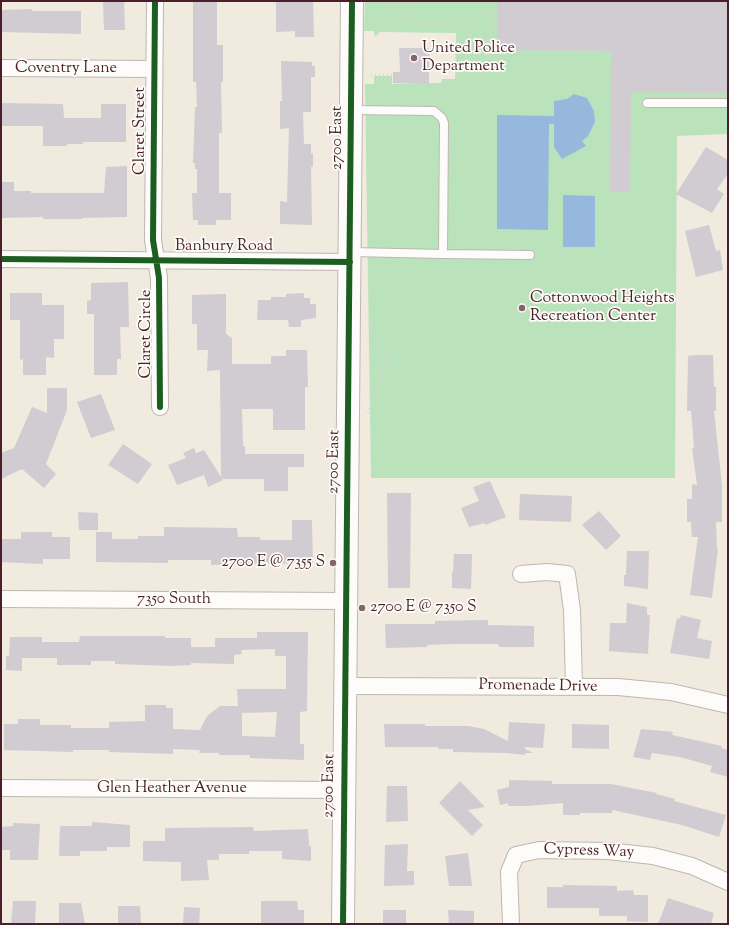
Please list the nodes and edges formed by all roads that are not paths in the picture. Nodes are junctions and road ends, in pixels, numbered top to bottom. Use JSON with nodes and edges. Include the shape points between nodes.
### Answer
{"nodes":[{"id":1,"x":155,"y":1,"type":"edge"},
{"id":2,"x":352,"y":1,"type":"edge"},
{"id":3,"x":1,"y":68,"type":"edge"},
{"id":4,"x":154,"y":69,"type":"junction"},
{"id":5,"x":647,"y":103,"type":"dead end"},
{"id":6,"x":728,"y":103,"type":"edge"},
{"id":7,"x":351,"y":110,"type":"junction"},
{"id":8,"x":443,"y":254,"type":"junction"},
{"id":9,"x":530,"y":255,"type":"dead end"},
{"id":10,"x":350,"y":257,"type":"junction"},
{"id":11,"x":1,"y":259,"type":"edge"},
{"id":12,"x":156,"y":260,"type":"junction"},
{"id":13,"x":160,"y":407,"type":"dead end"},
{"id":14,"x":521,"y":574,"type":"dead end"},
{"id":15,"x":1,"y":598,"type":"edge"},
{"id":16,"x":346,"y":601,"type":"junction"},
{"id":17,"x":346,"y":686,"type":"junction"},
{"id":18,"x":574,"y":687,"type":"junction"},
{"id":19,"x":728,"y":705,"type":"edge"},
{"id":20,"x":1,"y":788,"type":"edge"},
{"id":21,"x":343,"y":790,"type":"junction"},
{"id":22,"x":728,"y":882,"type":"edge"},
{"id":23,"x":342,"y":924,"type":"edge"},
{"id":24,"x":511,"y":924,"type":"edge"}],
"edges":[{"from":1,"to":4,"type":"street","name":"Claret Street"},
{"from":2,"to":7,"type":"street","name":"2700 East"},
{"from":3,"to":4,"type":"street","name":"Coventry Lane"},
{"from":4,"to":12,"type":"street","name":"Claret Street","via":[[153,240]]},
{"from":5,"to":6,"type":"lane"},
{"from":7,"to":8,"type":"lane","via":[[434,111],[442,118]]},
{"from":7,"to":10,"type":"street","name":"2700 East"},
{"from":8,"to":9,"type":"lane"},
{"from":8,"to":10,"type":"lane"},
{"from":10,"to":12,"type":"street","name":"Banbury Road"},
{"from":10,"to":16,"type":"street","name":"2700 East"},
{"from":11,"to":12,"type":"street","name":"Banbury Road"},
{"from":12,"to":13,"type":"street","name":"Claret Circle","via":[[159,278]]},
{"from":14,"to":18,"type":"street","via":[[567,574],[572,610]]},
{"from":15,"to":16,"type":"street","name":"7350 South"},
{"from":16,"to":17,"type":"street","name":"2700 East"},
{"from":17,"to":18,"type":"street","name":"Promenade Drive"},
{"from":17,"to":21,"type":"street","name":"2700 East"},
{"from":18,"to":19,"type":"street","name":"Promenade Drive","via":[[644,689]]},
{"from":20,"to":21,"type":"street","name":"Glen Heather Avenue"},
{"from":21,"to":23,"type":"street","name":"2700 East"},
{"from":22,"to":24,"type":"street","name":"Cypress Way","via":[[692,866],[653,856],[608,851],[539,850],[516,855],[509,872]]}]}
